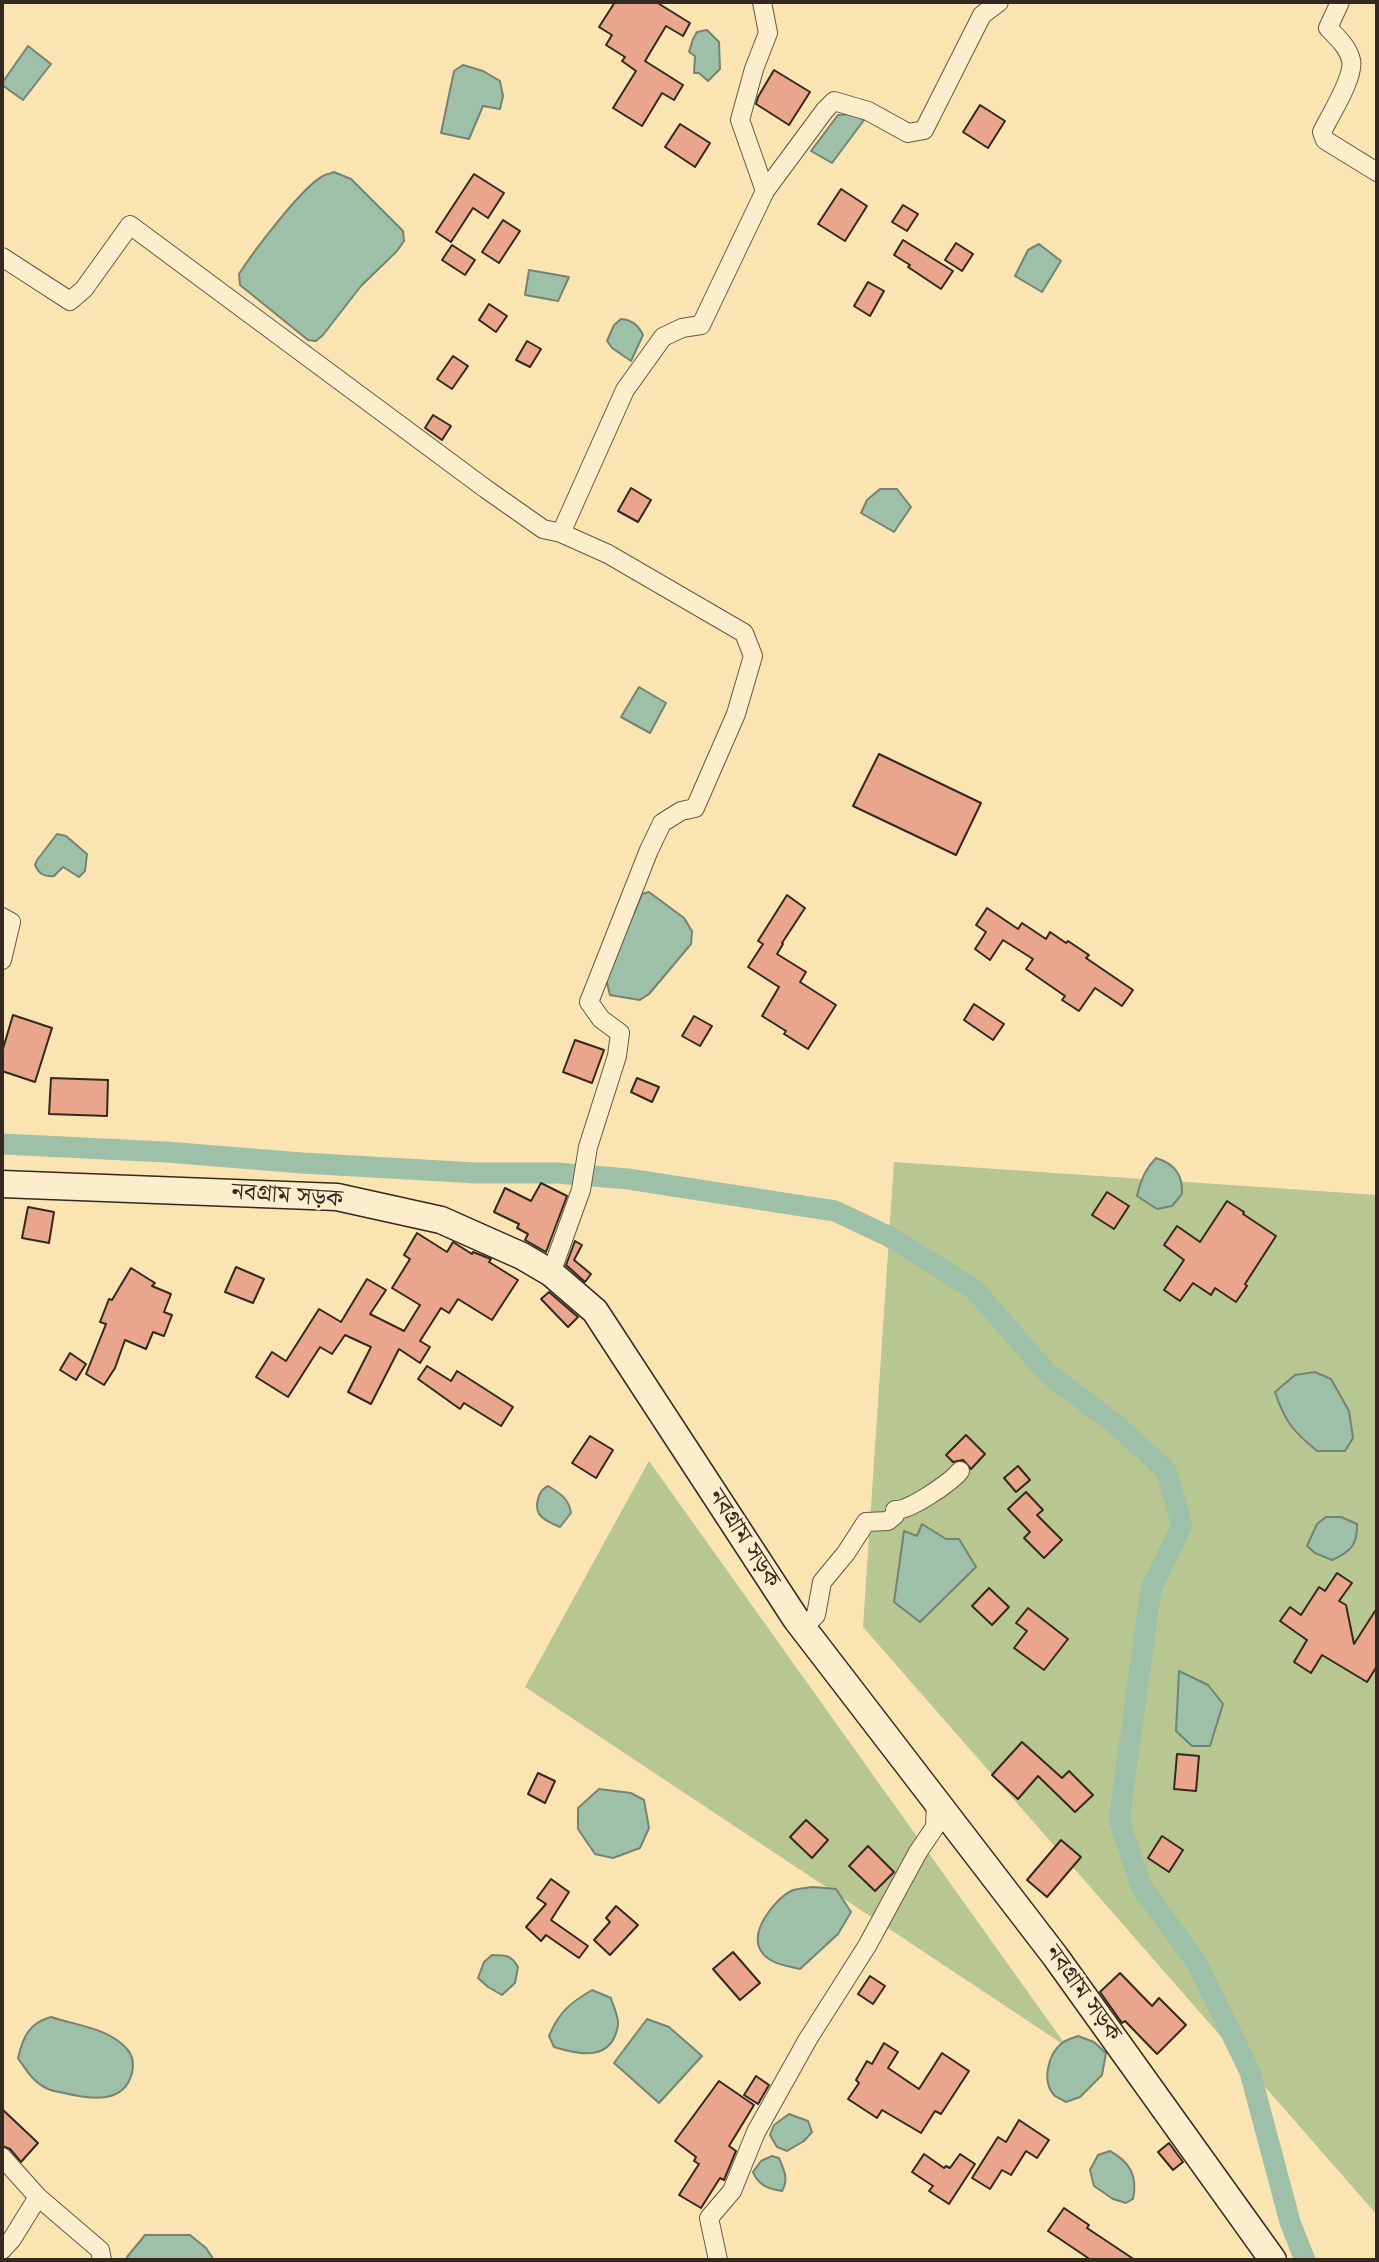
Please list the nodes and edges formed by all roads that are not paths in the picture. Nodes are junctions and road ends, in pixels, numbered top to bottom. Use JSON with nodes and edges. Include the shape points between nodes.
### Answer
{"nodes":[{"id":1,"x":762,"y":2,"type":"edge"},
{"id":2,"x":999,"y":2,"type":"edge"},
{"id":3,"x":1340,"y":2,"type":"edge"},
{"id":4,"x":1377,"y":172,"type":"edge"},
{"id":5,"x":765,"y":191,"type":"junction"},
{"id":6,"x":2,"y":257,"type":"edge"},
{"id":7,"x":561,"y":533,"type":"junction"},
{"id":8,"x":2,"y":917,"type":"edge"},
{"id":9,"x":2,"y":960,"type":"edge"},
{"id":10,"x":2,"y":1184,"type":"edge"},
{"id":11,"x":551,"y":1273,"type":"junction"},
{"id":12,"x":960,"y":1471,"type":"dead end"},
{"id":13,"x":802,"y":1629,"type":"junction"},
{"id":14,"x":936,"y":1802,"type":"junction"},
{"id":15,"x":2,"y":2157,"type":"edge"},
{"id":16,"x":38,"y":2197,"type":"junction"},
{"id":17,"x":2,"y":2250,"type":"edge"},
{"id":18,"x":102,"y":2260,"type":"edge"},
{"id":19,"x":718,"y":2260,"type":"edge"},
{"id":20,"x":1273,"y":2260,"type":"edge"}],
"edges":[{"from":1,"to":5,"type":"street","via":[[768,33],[740,120]]},
{"from":2,"to":5,"type":"street","via":[[982,15],[924,130],[908,133],[869,111],[834,101]]},
{"from":3,"to":4,"type":"street","via":[[1328,28],[1352,60],[1350,76],[1322,132],[1325,140]]},
{"from":5,"to":7,"type":"street","via":[[701,325],[663,337],[625,390]]},
{"from":6,"to":7,"type":"street","via":[[70,301],[84,289],[130,225],[486,489],[543,529]]},
{"from":7,"to":11,"type":"street","via":[[608,554],[744,633],[753,656],[736,714],[704,792],[695,808],[681,810],[662,823],[589,1002],[620,1034],[617,1056],[581,1190]]},
{"from":8,"to":9,"type":"street","via":[[11,922]]},
{"from":10,"to":11,"type":"main road","name":"নবগ্রাম সড়ক","via":[[337,1197],[441,1220]]},
{"from":11,"to":13,"type":"main road","name":"নবগ্রাম সড়ক","via":[[595,1311]]},
{"from":12,"to":13,"type":"street","via":[[913,1506],[895,1510],[888,1521],[866,1522],[822,1582],[816,1615]]},
{"from":13,"to":14,"type":"main road","name":"নবগ্রাম সড়ক"},
{"from":14,"to":19,"type":"street","via":[[934,1828],[808,2039],[757,2132],[732,2191],[709,2218]]},
{"from":14,"to":20,"type":"main road","name":"নবগ্রাম সড়ক","via":[[1055,1956]]},
{"from":15,"to":16,"type":"street"},
{"from":16,"to":17,"type":"street"},
{"from":16,"to":18,"type":"street","via":[[100,2250]]}]}
